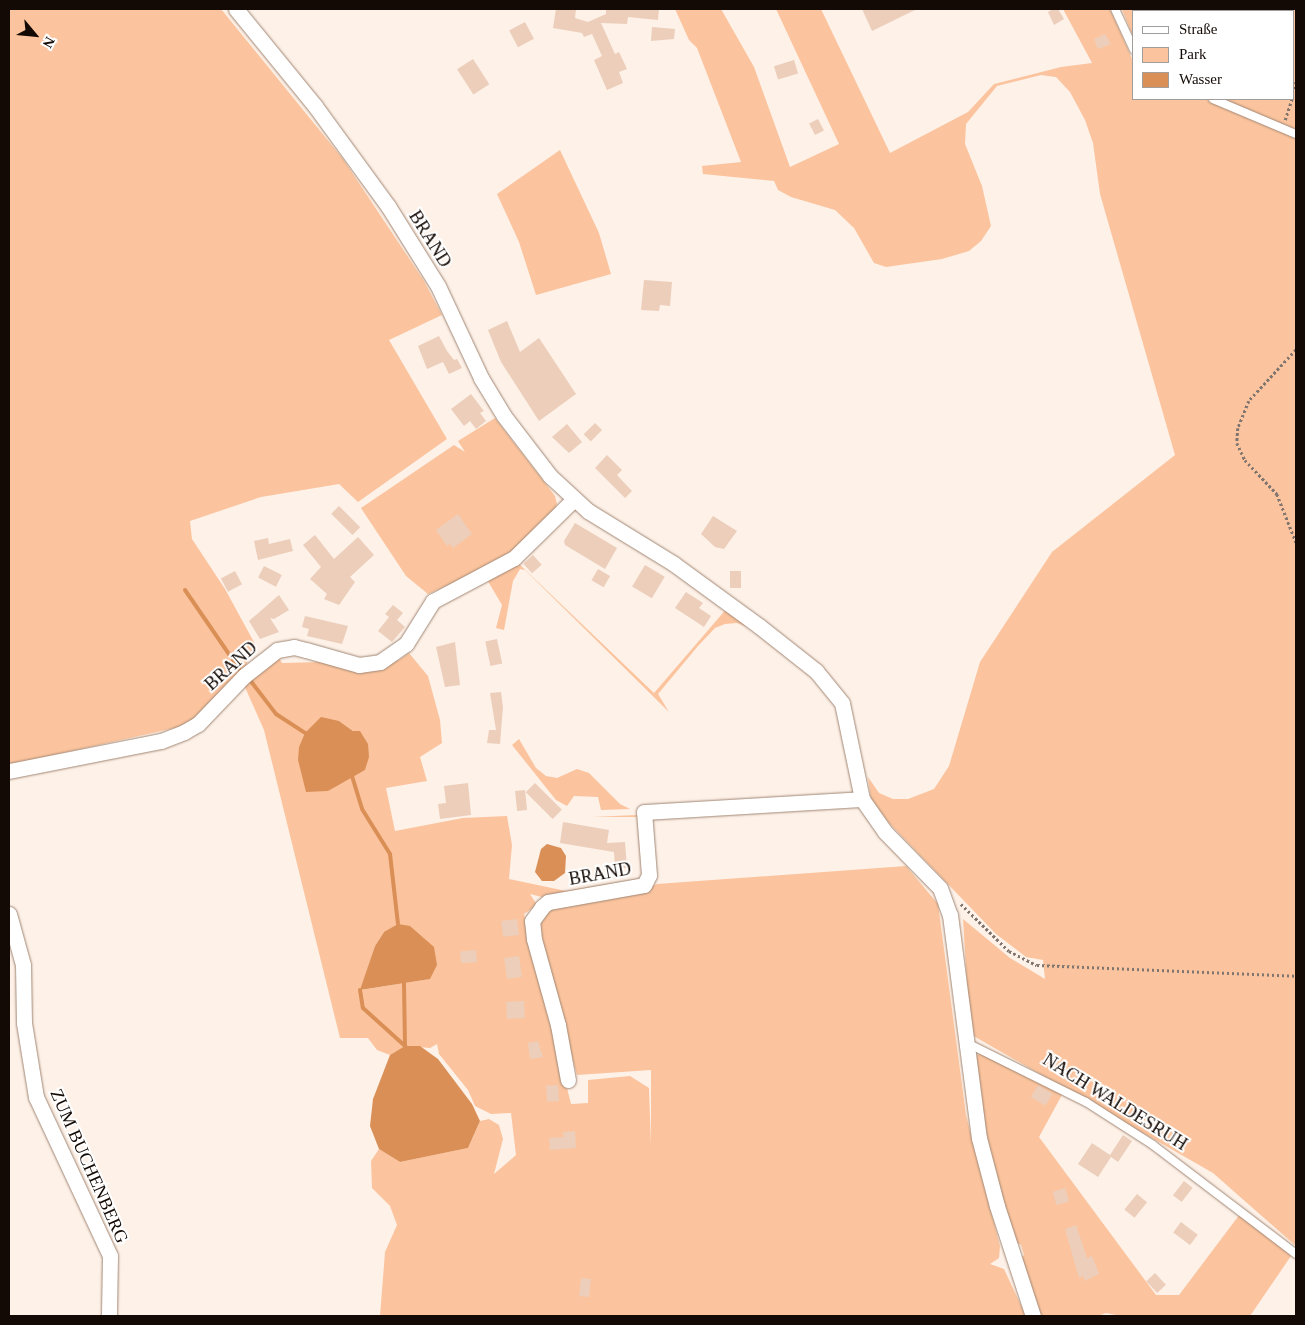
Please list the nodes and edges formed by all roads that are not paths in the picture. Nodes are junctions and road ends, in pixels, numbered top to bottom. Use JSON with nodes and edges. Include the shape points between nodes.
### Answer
{"nodes":[{"id":1,"x":236,"y":9,"type":"edge"},
{"id":2,"x":1115,"y":9,"type":"edge"},
{"id":3,"x":1132,"y":46,"type":"edge"},
{"id":4,"x":1215,"y":100,"type":"edge"},
{"id":5,"x":1296,"y":134,"type":"edge"},
{"id":6,"x":573,"y":500,"type":"junction"},
{"id":7,"x":9,"y":771,"type":"edge"},
{"id":8,"x":862,"y":799,"type":"junction"},
{"id":9,"x":9,"y":914,"type":"edge"},
{"id":10,"x":965,"y":1041,"type":"junction"},
{"id":11,"x":568,"y":1080,"type":"dead end"},
{"id":12,"x":1296,"y":1254,"type":"edge"},
{"id":13,"x":109,"y":1316,"type":"edge"},
{"id":14,"x":1033,"y":1316,"type":"edge"}],
"edges":[{"from":1,"to":6,"type":"street","name":"BRAND","via":[[388,206],[438,286],[481,378],[504,416],[550,476]]},
{"from":2,"to":3,"type":"lane"},
{"from":4,"to":5,"type":"lane"},
{"from":6,"to":7,"type":"street","name":"BRAND","via":[[514,558],[433,601],[406,644],[380,662],[359,665],[294,647],[277,650],[244,676],[198,724],[184,732],[160,740]]},
{"from":6,"to":8,"type":"street","name":"BRAND","via":[[711,590],[816,671],[842,703]]},
{"from":8,"to":10,"type":"street","name":"BRAND","via":[[885,832],[940,888],[950,914]]},
{"from":8,"to":11,"type":"street","name":"BRAND","via":[[644,812],[649,876],[644,885],[548,902],[542,907],[532,921],[534,939],[558,1025]]},
{"from":9,"to":13,"type":"street","name":"ZUM BUCHENBERG","via":[[23,965],[24,1022],[36,1097],[110,1256]]},
{"from":10,"to":12,"type":"lane","name":"NACH WALDESRUH","via":[[1052,1084],[1153,1145]]},
{"from":10,"to":14,"type":"street","via":[[979,1138],[997,1206]]}]}
